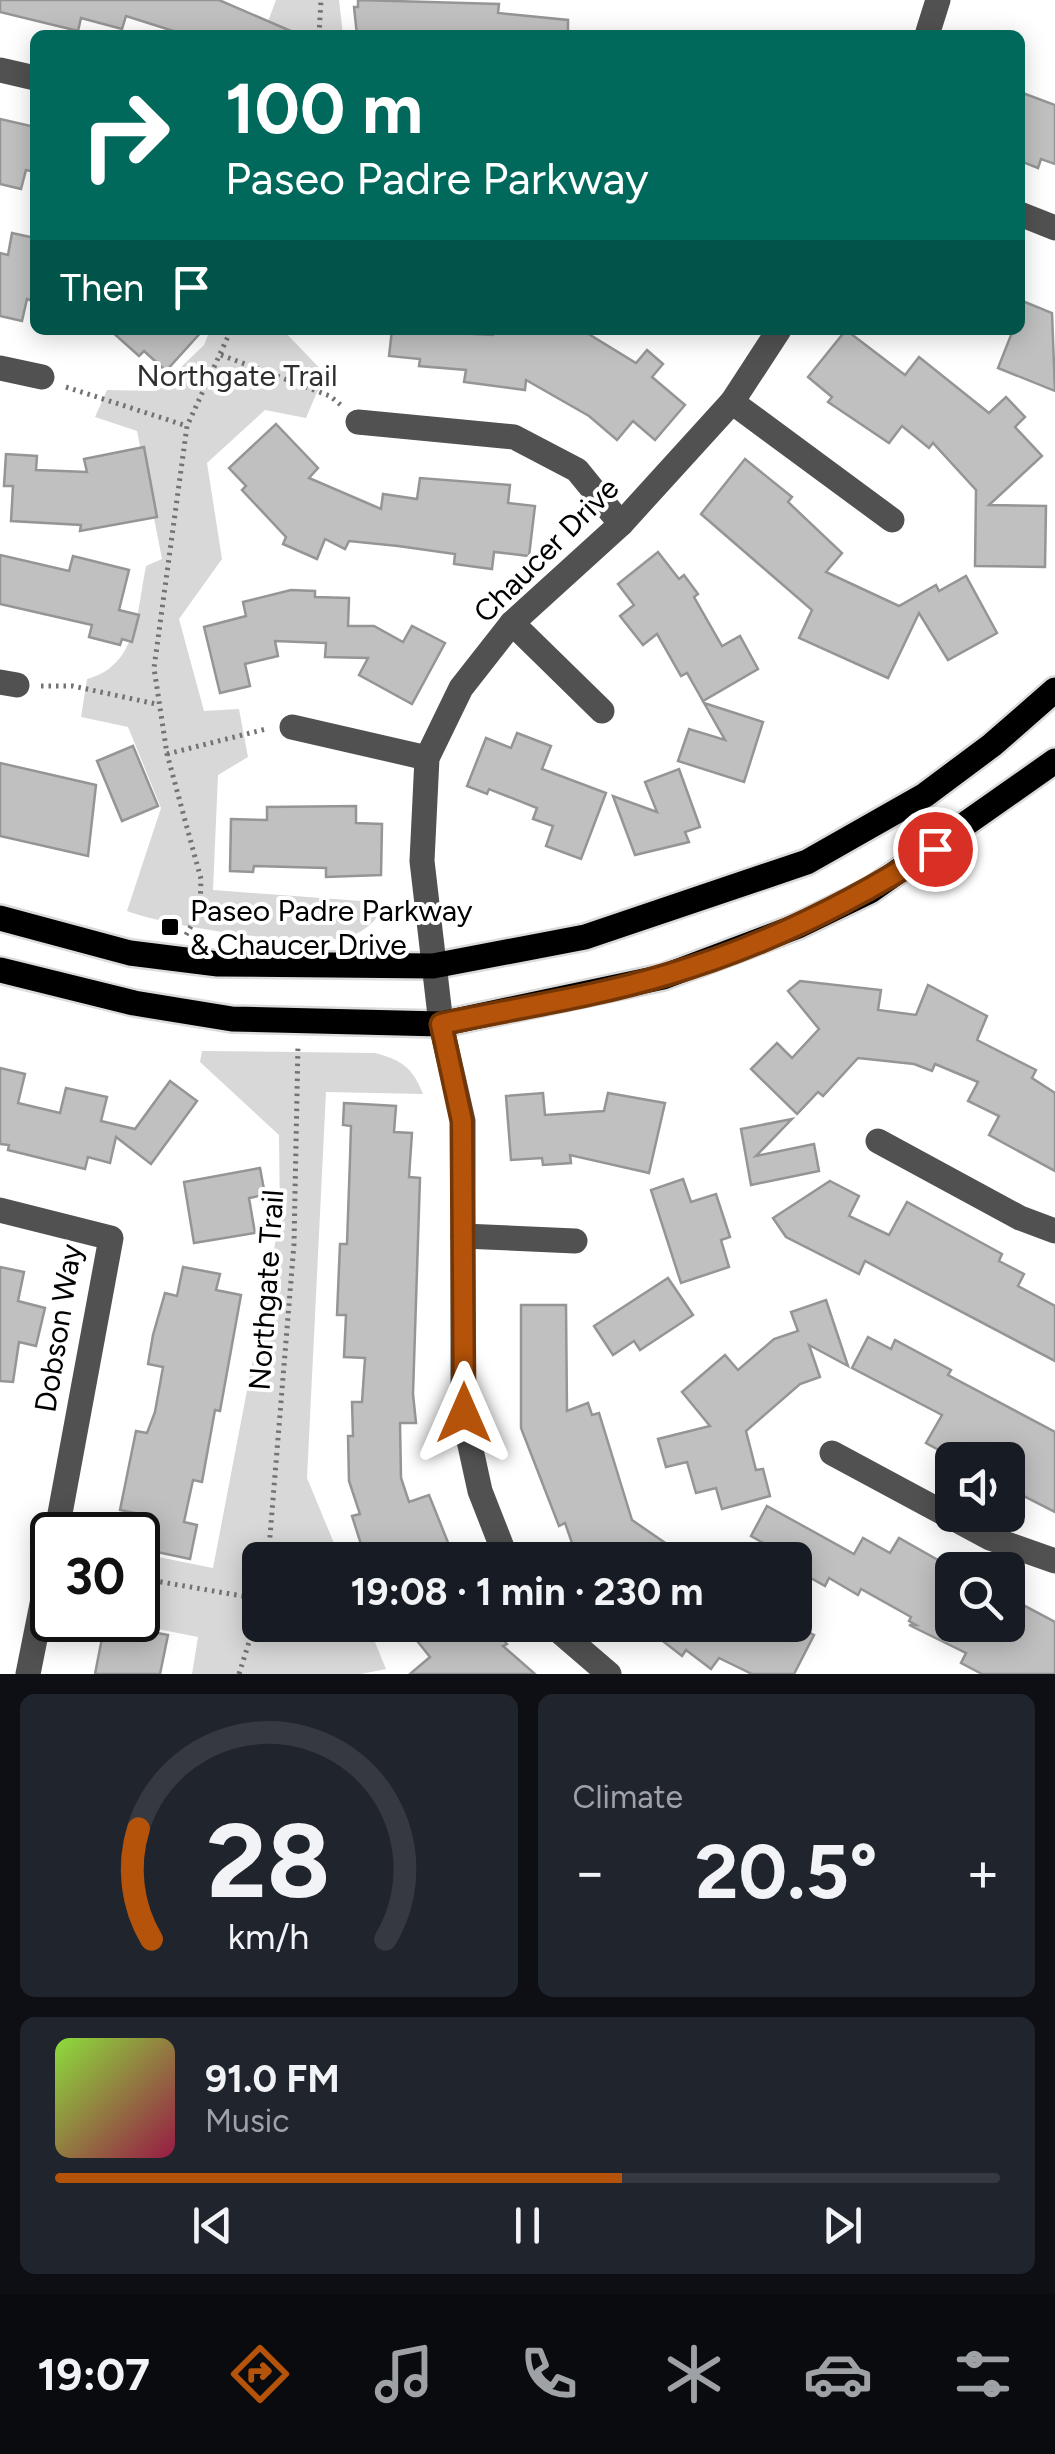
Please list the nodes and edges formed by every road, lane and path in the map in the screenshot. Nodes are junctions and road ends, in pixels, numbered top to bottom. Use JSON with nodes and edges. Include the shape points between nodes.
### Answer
{"nodes":[{"id":1,"x":322,"y":0,"type":"edge"},
{"id":2,"x":938,"y":0,"type":"edge"},
{"id":3,"x":319,"y":30,"type":"edge"},
{"id":4,"x":929,"y":30,"type":"edge"},
{"id":5,"x":0,"y":70,"type":"edge"},
{"id":6,"x":30,"y":77,"type":"edge"},
{"id":7,"x":1025,"y":216,"type":"edge"},
{"id":8,"x":1055,"y":228,"type":"edge"},
{"id":9,"x":229,"y":335,"type":"edge"},
{"id":10,"x":777,"y":335,"type":"edge"},
{"id":11,"x":220,"y":354,"type":"junction"},
{"id":12,"x":0,"y":368,"type":"edge"},
{"id":13,"x":42,"y":377,"type":"joint"},
{"id":14,"x":732,"y":402,"type":"junction"},
{"id":15,"x":358,"y":422,"type":"joint"},
{"id":16,"x":187,"y":426,"type":"junction"},
{"id":17,"x":892,"y":520,"type":"dead end"},
{"id":18,"x":620,"y":524,"type":"junction"},
{"id":19,"x":512,"y":622,"type":"junction"},
{"id":20,"x":8,"y":683,"type":"edge"},
{"id":21,"x":1055,"y":690,"type":"edge"},
{"id":22,"x":156,"y":704,"type":"junction"},
{"id":23,"x":602,"y":710,"type":"dead end"},
{"id":24,"x":292,"y":727,"type":"joint"},
{"id":25,"x":167,"y":754,"type":"junction"},
{"id":26,"x":427,"y":758,"type":"junction"},
{"id":27,"x":1055,"y":761,"type":"edge"},
{"id":28,"x":0,"y":918,"type":"edge"},
{"id":29,"x":170,"y":958,"type":"junction"},
{"id":30,"x":432,"y":966,"type":"junction"},
{"id":31,"x":0,"y":970,"type":"edge"},
{"id":32,"x":296,"y":1022,"type":"junction"},
{"id":33,"x":441,"y":1024,"type":"junction"},
{"id":34,"x":878,"y":1141,"type":"dead end"},
{"id":35,"x":0,"y":1210,"type":"edge"},
{"id":36,"x":1055,"y":1232,"type":"edge"},
{"id":37,"x":463,"y":1236,"type":"junction"},
{"id":38,"x":576,"y":1241,"type":"dead end"},
{"id":39,"x":832,"y":1452,"type":"dead end"},
{"id":40,"x":60,"y":1512,"type":"edge"},
{"id":41,"x":269,"y":1542,"type":"edge"},
{"id":42,"x":500,"y":1542,"type":"edge"},
{"id":43,"x":1055,"y":1562,"type":"edge"},
{"id":44,"x":160,"y":1582,"type":"edge"},
{"id":45,"x":242,"y":1596,"type":"edge"},
{"id":46,"x":34,"y":1642,"type":"edge"},
{"id":47,"x":249,"y":1642,"type":"edge"},
{"id":48,"x":572,"y":1642,"type":"edge"},
{"id":49,"x":28,"y":1674,"type":"edge"},
{"id":50,"x":239,"y":1674,"type":"edge"},
{"id":51,"x":609,"y":1674,"type":"edge"}],
"edges":[{"from":1,"to":3,"type":"path"},
{"from":2,"to":4,"type":"street"},
{"from":5,"to":6,"type":"street"},
{"from":7,"to":8,"type":"street"},
{"from":9,"to":11,"type":"path"},
{"from":10,"to":14,"type":"street","name":"Chaucer Drive"},
{"from":11,"to":15,"type":"path","via":[[330,396]]},
{"from":11,"to":16,"type":"path"},
{"from":12,"to":13,"type":"street"},
{"from":13,"to":16,"type":"path"},
{"from":14,"to":17,"type":"street"},
{"from":14,"to":18,"type":"street","name":"Chaucer Drive"},
{"from":15,"to":18,"type":"street","via":[[514,436],[577,470]]},
{"from":16,"to":22,"type":"path","via":[[157,644]]},
{"from":18,"to":19,"type":"street","name":"Chaucer Drive"},
{"from":19,"to":23,"type":"street"},
{"from":19,"to":26,"type":"street","name":"Chaucer Drive","via":[[461,688]]},
{"from":20,"to":22,"type":"path","via":[[73,686]]},
{"from":21,"to":30,"type":"main road","via":[[925,795],[807,862],[586,937]]},
{"from":22,"to":25,"type":"path"},
{"from":24,"to":25,"type":"path"},
{"from":24,"to":26,"type":"street"},
{"from":25,"to":29,"type":"path","via":[[202,896],[198,918]]},
{"from":26,"to":30,"type":"street","name":"Chaucer Drive","via":[[422,861]]},
{"from":27,"to":33,"type":"main road","via":[[919,860],[798,926],[662,976]]},
{"from":28,"to":29,"type":"main road"},
{"from":29,"to":30,"type":"main road"},
{"from":30,"to":33,"type":"street","name":"Chaucer Drive"},
{"from":31,"to":32,"type":"main road","via":[[134,1003]]},
{"from":32,"to":33,"type":"main road"},
{"from":32,"to":41,"type":"path","name":"Northgate Trail","via":[[295,1225]]},
{"from":33,"to":37,"type":"street","name":"Chaucer Drive","via":[[462,1121]]},
{"from":34,"to":36,"type":"street"},
{"from":35,"to":40,"type":"street","name":"Dobson Way","via":[[110,1238]]},
{"from":37,"to":38,"type":"street"},
{"from":37,"to":42,"type":"street","name":"Chaucer Drive","via":[[464,1413],[480,1491]]},
{"from":39,"to":43,"type":"street","via":[[990,1538]]},
{"from":44,"to":45,"type":"path"},
{"from":46,"to":49,"type":"street"},
{"from":47,"to":50,"type":"path"},
{"from":48,"to":51,"type":"street"}]}
